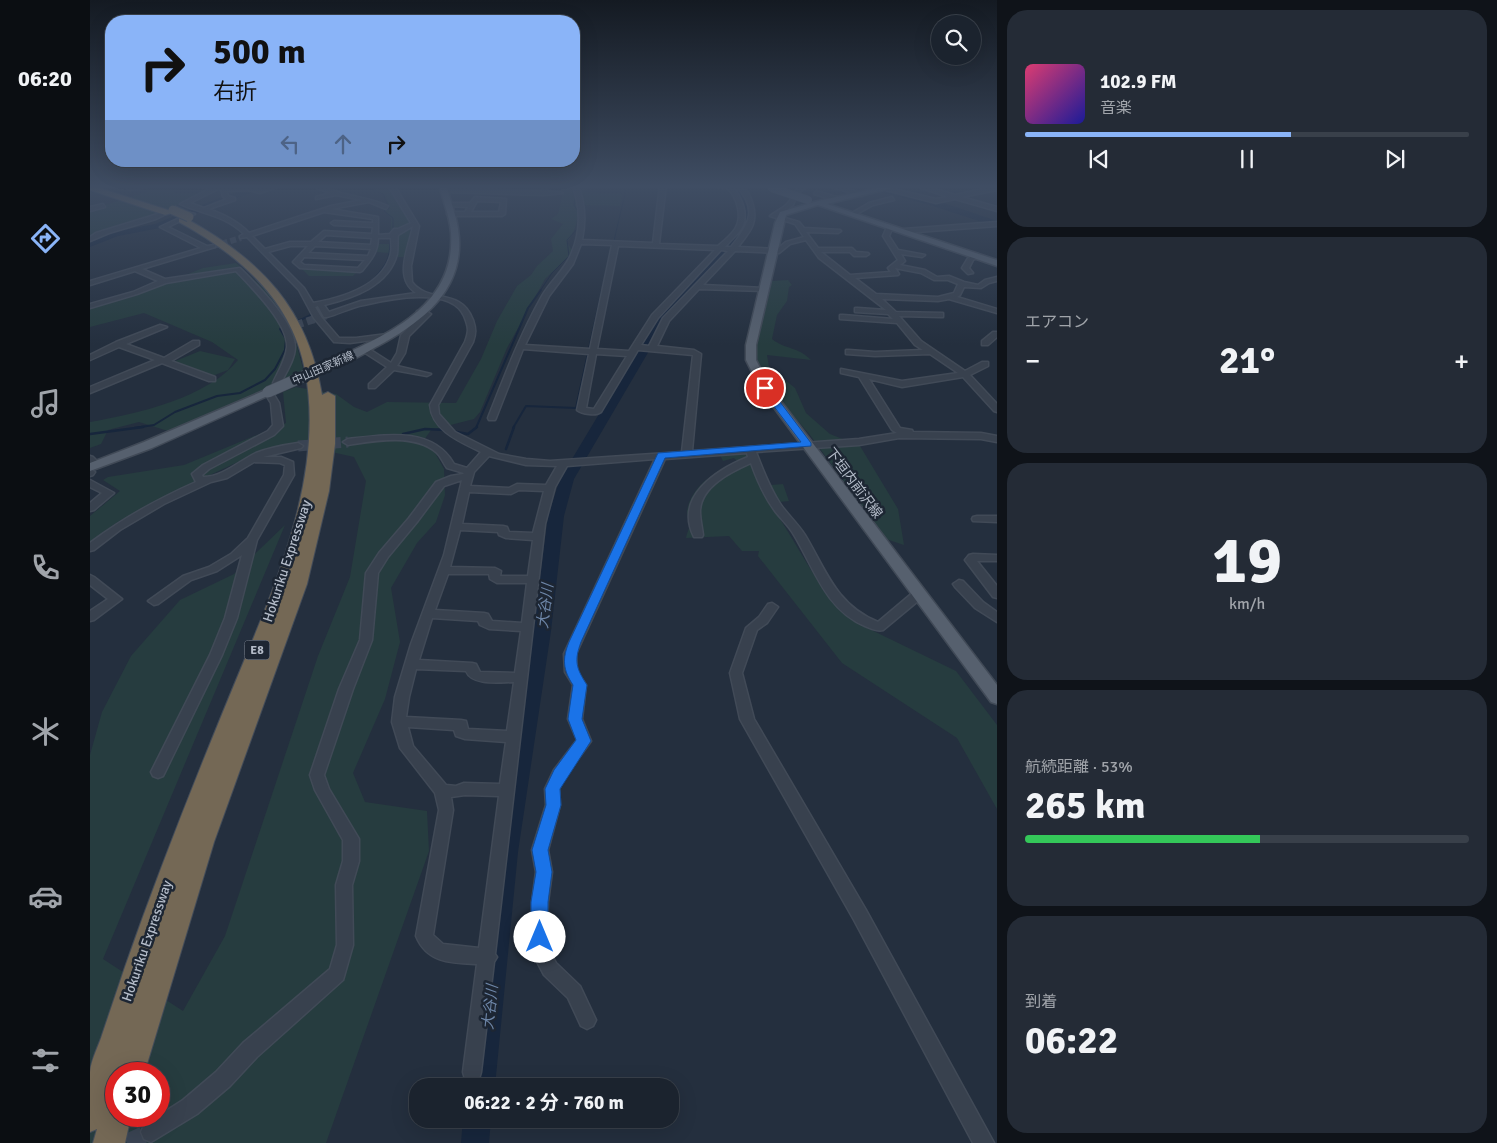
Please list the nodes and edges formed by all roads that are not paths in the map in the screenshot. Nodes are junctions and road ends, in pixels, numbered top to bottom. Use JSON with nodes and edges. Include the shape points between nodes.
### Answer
{"nodes":[{"id":1,"x":105,"y":238,"type":"edge"},
{"id":2,"x":188,"y":238,"type":"edge"},
{"id":3,"x":216,"y":238,"type":"edge"},
{"id":4,"x":227,"y":238,"type":"edge"},
{"id":5,"x":246,"y":238,"type":"edge"},
{"id":6,"x":319,"y":238,"type":"edge"},
{"id":7,"x":374,"y":238,"type":"edge"},
{"id":8,"x":392,"y":238,"type":"edge"},
{"id":9,"x":412,"y":238,"type":"edge"},
{"id":10,"x":456,"y":238,"type":"edge"},
{"id":11,"x":578,"y":238,"type":"edge"},
{"id":12,"x":657,"y":238,"type":"edge"},
{"id":13,"x":730,"y":238,"type":"edge"},
{"id":14,"x":741,"y":238,"type":"edge"},
{"id":15,"x":776,"y":238,"type":"edge"},
{"id":16,"x":805,"y":238,"type":"edge"},
{"id":17,"x":806,"y":238,"type":"edge"},
{"id":18,"x":887,"y":238,"type":"edge"},
{"id":19,"x":926,"y":238,"type":"edge"},
{"id":20,"x":578,"y":242,"type":"junction"},
{"id":21,"x":313,"y":244,"type":"junction"},
{"id":22,"x":615,"y":244,"type":"junction"},
{"id":23,"x":90,"y":246,"type":"edge"},
{"id":24,"x":656,"y":246,"type":"junction"},
{"id":25,"x":375,"y":247,"type":"junction"},
{"id":26,"x":720,"y":249,"type":"junction"},
{"id":27,"x":732,"y":249,"type":"junction"},
{"id":28,"x":816,"y":250,"type":"junction"},
{"id":29,"x":263,"y":251,"type":"junction"},
{"id":30,"x":773,"y":251,"type":"junction"},
{"id":31,"x":896,"y":252,"type":"junction"},
{"id":32,"x":866,"y":254,"type":"dead end"},
{"id":33,"x":302,"y":255,"type":"junction"},
{"id":34,"x":922,"y":255,"type":"dead end"},
{"id":35,"x":978,"y":256,"type":"junction"},
{"id":36,"x":369,"y":258,"type":"junction"},
{"id":37,"x":997,"y":263,"type":"edge"},
{"id":38,"x":894,"y":266,"type":"junction"},
{"id":39,"x":135,"y":269,"type":"junction"},
{"id":40,"x":970,"y":273,"type":"dead end"},
{"id":41,"x":846,"y":277,"type":"junction"},
{"id":42,"x":997,"y":279,"type":"edge"},
{"id":43,"x":164,"y":282,"type":"junction"},
{"id":44,"x":90,"y":283,"type":"edge"},
{"id":45,"x":961,"y":284,"type":"junction"},
{"id":46,"x":698,"y":287,"type":"junction"},
{"id":47,"x":765,"y":290,"type":"junction"},
{"id":48,"x":423,"y":294,"type":"junction"},
{"id":49,"x":873,"y":296,"type":"junction"},
{"id":50,"x":438,"y":297,"type":"junction"},
{"id":51,"x":950,"y":297,"type":"junction"},
{"id":52,"x":882,"y":302,"type":"junction"},
{"id":53,"x":320,"y":304,"type":"junction"},
{"id":54,"x":919,"y":304,"type":"dead end"},
{"id":55,"x":310,"y":305,"type":"junction"},
{"id":56,"x":90,"y":306,"type":"edge"},
{"id":57,"x":997,"y":311,"type":"edge"},
{"id":58,"x":420,"y":313,"type":"junction"},
{"id":59,"x":891,"y":313,"type":"junction"},
{"id":60,"x":925,"y":315,"type":"junction"},
{"id":61,"x":940,"y":315,"type":"dead end"},
{"id":62,"x":843,"y":317,"type":"dead end"},
{"id":63,"x":897,"y":321,"type":"junction"},
{"id":64,"x":163,"y":327,"type":"dead end"},
{"id":65,"x":997,"y":334,"type":"edge"},
{"id":66,"x":387,"y":336,"type":"junction"},
{"id":67,"x":985,"y":342,"type":"dead end"},
{"id":68,"x":119,"y":344,"type":"junction"},
{"id":69,"x":196,"y":344,"type":"dead end"},
{"id":70,"x":521,"y":347,"type":"junction"},
{"id":71,"x":652,"y":348,"type":"junction"},
{"id":72,"x":363,"y":349,"type":"junction"},
{"id":73,"x":634,"y":350,"type":"junction"},
{"id":74,"x":593,"y":352,"type":"junction"},
{"id":75,"x":849,"y":352,"type":"dead end"},
{"id":76,"x":929,"y":352,"type":"junction"},
{"id":77,"x":90,"y":358,"type":"edge"},
{"id":78,"x":164,"y":360,"type":"junction"},
{"id":79,"x":985,"y":364,"type":"dead end"},
{"id":80,"x":392,"y":367,"type":"junction"},
{"id":81,"x":844,"y":371,"type":"dead end"},
{"id":82,"x":427,"y":374,"type":"dead end"},
{"id":83,"x":965,"y":374,"type":"junction"},
{"id":84,"x":862,"y":375,"type":"junction"},
{"id":85,"x":212,"y":379,"type":"dead end"},
{"id":86,"x":372,"y":386,"type":"dead end"},
{"id":87,"x":90,"y":390,"type":"edge"},
{"id":88,"x":273,"y":390,"type":"junction"},
{"id":89,"x":996,"y":407,"type":"edge"},
{"id":90,"x":492,"y":418,"type":"dead end"},
{"id":91,"x":944,"y":436,"type":"junction"},
{"id":92,"x":997,"y":439,"type":"edge"},
{"id":93,"x":348,"y":442,"type":"tunnel mouth"},
{"id":94,"x":808,"y":444,"type":"junction"},
{"id":95,"x":298,"y":446,"type":"tunnel mouth"},
{"id":96,"x":487,"y":452,"type":"junction"},
{"id":97,"x":687,"y":453,"type":"junction"},
{"id":98,"x":751,"y":454,"type":"junction"},
{"id":99,"x":662,"y":455,"type":"junction"},
{"id":100,"x":250,"y":460,"type":"junction"},
{"id":101,"x":564,"y":462,"type":"junction"},
{"id":102,"x":91,"y":467,"type":"edge"},
{"id":103,"x":467,"y":479,"type":"junction"},
{"id":104,"x":207,"y":481,"type":"junction"},
{"id":105,"x":90,"y":482,"type":"edge"},
{"id":106,"x":550,"y":488,"type":"junction"},
{"id":107,"x":90,"y":508,"type":"edge"},
{"id":108,"x":977,"y":519,"type":"dead end"},
{"id":109,"x":997,"y":519,"type":"edge"},
{"id":110,"x":456,"y":527,"type":"junction"},
{"id":111,"x":698,"y":535,"type":"dead end"},
{"id":112,"x":539,"y":537,"type":"junction"},
{"id":113,"x":252,"y":540,"type":"junction"},
{"id":114,"x":90,"y":548,"type":"edge"},
{"id":115,"x":997,"y":558,"type":"edge"},
{"id":116,"x":444,"y":570,"type":"junction"},
{"id":117,"x":90,"y":579,"type":"edge"},
{"id":118,"x":533,"y":580,"type":"junction"},
{"id":119,"x":959,"y":584,"type":"dead end"},
{"id":120,"x":920,"y":593,"type":"junction"},
{"id":121,"x":997,"y":594,"type":"edge"},
{"id":122,"x":154,"y":601,"type":"dead end"},
{"id":123,"x":772,"y":607,"type":"dead end"},
{"id":124,"x":428,"y":614,"type":"junction"},
{"id":125,"x":90,"y":617,"type":"edge"},
{"id":126,"x":997,"y":618,"type":"edge"},
{"id":127,"x":526,"y":627,"type":"junction"},
{"id":128,"x":412,"y":664,"type":"junction"},
{"id":129,"x":520,"y":678,"type":"junction"},
{"id":130,"x":997,"y":698,"type":"edge"},
{"id":131,"x":399,"y":722,"type":"junction"},
{"id":132,"x":513,"y":737,"type":"junction"},
{"id":133,"x":158,"y":772,"type":"dead end"},
{"id":134,"x":506,"y":790,"type":"junction"},
{"id":135,"x":442,"y":792,"type":"junction"},
{"id":136,"x":488,"y":957,"type":"junction"},
{"id":137,"x":588,"y":1020,"type":"dead end"},
{"id":138,"x":133,"y":1062,"type":"edge"},
{"id":139,"x":472,"y":1072,"type":"dead end"},
{"id":140,"x":90,"y":1117,"type":"edge"},
{"id":141,"x":113,"y":1127,"type":"edge"},
{"id":142,"x":151,"y":1132,"type":"tunnel mouth"},
{"id":143,"x":109,"y":1143,"type":"edge"},
{"id":144,"x":984,"y":1143,"type":"edge"}],
"edges":[{"from":1,"to":23,"type":"street"},
{"from":2,"to":39,"type":"street","via":[[210,247]]},
{"from":3,"to":140,"type":"highway","name":"Hokuriku Expressway","number":"E8","via":[[265,278],[287,307],[303,338],[316,396],[316,443],[307,502],[289,562],[151,928]]},
{"from":4,"to":138,"type":"highway","name":"Hokuriku Expressway","number":"E8","via":[[262,264],[297,306],[313,337],[328,394],[329,441],[321,502],[311,537],[174,922]]},
{"from":5,"to":29,"type":"street"},
{"from":6,"to":21,"type":"street"},
{"from":7,"to":25,"type":"street"},
{"from":8,"to":53,"type":"street","via":[[394,253],[372,286]]},
{"from":9,"to":48,"type":"street","via":[[407,272],[414,290]]},
{"from":10,"to":50,"type":"main road","name":"中山田家新線","via":[[449,279]]},
{"from":11,"to":20,"type":"street"},
{"from":12,"to":24,"type":"street"},
{"from":13,"to":26,"type":"street"},
{"from":14,"to":27,"type":"street"},
{"from":15,"to":30,"type":"main road","name":"下垣内前沢線"},
{"from":16,"to":30,"type":"street"},
{"from":17,"to":28,"type":"street"},
{"from":18,"to":31,"type":"street"},
{"from":19,"to":35,"type":"main road"},
{"from":20,"to":22,"type":"street"},
{"from":20,"to":70,"type":"street","via":[[572,260],[554,280]]},
{"from":21,"to":25,"type":"street"},
{"from":21,"to":29,"type":"street","via":[[290,244]]},
{"from":21,"to":33,"type":"street"},
{"from":22,"to":24,"type":"street"},
{"from":22,"to":74,"type":"street"},
{"from":24,"to":26,"type":"street"},
{"from":25,"to":36,"type":"street"},
{"from":26,"to":27,"type":"street"},
{"from":26,"to":73,"type":"street","via":[[655,317]]},
{"from":27,"to":30,"type":"street"},
{"from":27,"to":46,"type":"street"},
{"from":28,"to":32,"type":"street","via":[[852,250],[854,254]]},
{"from":28,"to":41,"type":"street"},
{"from":29,"to":55,"type":"street","via":[[302,288]]},
{"from":30,"to":47,"type":"main road","name":"下垣内前沢線"},
{"from":31,"to":34,"type":"street"},
{"from":31,"to":38,"type":"street","via":[[902,261]]},
{"from":33,"to":36,"type":"street"},
{"from":33,"to":36,"type":"street","via":[[296,262],[302,267],[358,273]]},
{"from":35,"to":37,"type":"main road"},
{"from":35,"to":40,"type":"street","via":[[970,259],[965,268]]},
{"from":38,"to":41,"type":"street","via":[[896,274]]},
{"from":38,"to":45,"type":"street","via":[[923,271],[936,279],[948,278]]},
{"from":39,"to":43,"type":"street"},
{"from":39,"to":44,"type":"street"},
{"from":41,"to":49,"type":"street"},
{"from":42,"to":45,"type":"street","via":[[987,280],[979,287]]},
{"from":43,"to":56,"type":"street"},
{"from":43,"to":88,"type":"street","via":[[238,269],[279,315],[289,337],[289,354]]},
{"from":45,"to":51,"type":"street","via":[[959,292]]},
{"from":46,"to":47,"type":"street"},
{"from":46,"to":71,"type":"street","via":[[666,320]]},
{"from":47,"to":94,"type":"main road","name":"下垣内前沢線","via":[[751,346],[751,360],[765,388]]},
{"from":48,"to":50,"type":"street"},
{"from":48,"to":53,"type":"street","via":[[361,303],[327,315]]},
{"from":49,"to":51,"type":"street"},
{"from":49,"to":52,"type":"street"},
{"from":50,"to":58,"type":"main road","name":"中山田家新線"},
{"from":50,"to":96,"type":"street","via":[[462,306],[473,330],[434,405],[436,414],[452,434]]},
{"from":51,"to":57,"type":"street"},
{"from":52,"to":59,"type":"street"},
{"from":52,"to":59,"type":"street","via":[[866,302],[861,308]]},
{"from":53,"to":55,"type":"street"},
{"from":54,"to":60,"type":"street"},
{"from":55,"to":66,"type":"street","via":[[337,340],[352,342]]},
{"from":58,"to":66,"type":"main road","name":"中山田家新線"},
{"from":58,"to":80,"type":"street","via":[[426,314],[405,334],[401,353]]},
{"from":59,"to":60,"type":"street"},
{"from":59,"to":63,"type":"street"},
{"from":60,"to":61,"type":"street"},
{"from":62,"to":63,"type":"street"},
{"from":63,"to":76,"type":"street"},
{"from":64,"to":68,"type":"street"},
{"from":65,"to":67,"type":"street"},
{"from":66,"to":72,"type":"main road","name":"中山田家新線"},
{"from":68,"to":77,"type":"street"},
{"from":68,"to":78,"type":"street"},
{"from":69,"to":78,"type":"street"},
{"from":70,"to":74,"type":"street"},
{"from":70,"to":90,"type":"street"},
{"from":71,"to":73,"type":"street"},
{"from":71,"to":97,"type":"street","via":[[697,354]]},
{"from":72,"to":80,"type":"street"},
{"from":72,"to":88,"type":"main road","name":"中山田家新線","bridge":true},
{"from":73,"to":74,"type":"street"},
{"from":73,"to":74,"type":"street","via":[[597,412],[581,410]]},
{"from":75,"to":76,"type":"street"},
{"from":76,"to":83,"type":"street"},
{"from":78,"to":85,"type":"street"},
{"from":78,"to":87,"type":"street"},
{"from":79,"to":83,"type":"street"},
{"from":80,"to":82,"type":"street"},
{"from":80,"to":86,"type":"street"},
{"from":81,"to":84,"type":"street"},
{"from":83,"to":84,"type":"street","via":[[902,384]]},
{"from":83,"to":89,"type":"street"},
{"from":84,"to":91,"type":"street","via":[[897,430]]},
{"from":88,"to":102,"type":"main road","name":"中山田家新線"},
{"from":88,"to":104,"type":"street","via":[[278,426],[272,433],[206,467],[198,474],[199,480]]},
{"from":91,"to":92,"type":"street"},
{"from":91,"to":94,"type":"street","via":[[899,435],[860,442]]},
{"from":93,"to":103,"type":"street","via":[[379,439],[427,442],[440,450],[450,466]]},
{"from":94,"to":98,"type":"street"},
{"from":94,"to":120,"type":"main road","name":"下垣内前沢線","via":[[831,479]]},
{"from":95,"to":100,"type":"street"},
{"from":96,"to":101,"type":"street","via":[[526,462]]},
{"from":96,"to":103,"type":"street"},
{"from":97,"to":98,"type":"street"},
{"from":97,"to":99,"type":"street"},
{"from":98,"to":111,"type":"street","via":[[719,475],[699,498],[695,506]]},
{"from":98,"to":120,"type":"street","via":[[772,498],[803,542],[821,579],[832,594],[864,622],[879,627]]},
{"from":99,"to":101,"type":"street"},
{"from":99,"to":137,"type":"street","via":[[570,654],[571,672],[580,685],[575,719],[584,741],[552,789],[553,805],[540,850],[544,872],[540,902],[543,956],[550,969],[574,992]]},
{"from":100,"to":104,"type":"street","via":[[222,477]]},
{"from":100,"to":113,"type":"street","via":[[281,460],[290,464],[289,476]]},
{"from":101,"to":106,"type":"street"},
{"from":103,"to":106,"type":"street","via":[[511,491],[517,487]]},
{"from":103,"to":110,"type":"street"},
{"from":103,"to":142,"type":"street","via":[[454,478],[440,484],[372,573],[366,640],[317,775],[322,790],[351,839],[351,861],[344,885],[345,945],[337,974],[250,1050],[217,1085]]},
{"from":104,"to":114,"type":"street","via":[[160,502]]},
{"from":105,"to":107,"type":"street","via":[[109,493]]},
{"from":106,"to":112,"type":"street"},
{"from":108,"to":109,"type":"street"},
{"from":110,"to":112,"type":"street","via":[[503,529],[506,535]]},
{"from":110,"to":116,"type":"street"},
{"from":112,"to":118,"type":"street"},
{"from":113,"to":122,"type":"street","via":[[236,556],[188,578]]},
{"from":113,"to":133,"type":"street","via":[[232,618]]},
{"from":115,"to":121,"type":"street","via":[[971,560]]},
{"from":116,"to":118,"type":"street","via":[[495,571],[497,579]]},
{"from":116,"to":124,"type":"street"},
{"from":117,"to":125,"type":"street","via":[[116,599]]},
{"from":118,"to":127,"type":"street"},
{"from":119,"to":126,"type":"street"},
{"from":120,"to":130,"type":"main road","name":"下垣内前沢線"},
{"from":123,"to":144,"type":"street","via":[[752,628],[736,673],[748,719],[860,915]]},
{"from":124,"to":127,"type":"street","via":[[484,617],[489,626]]},
{"from":124,"to":128,"type":"street"},
{"from":127,"to":129,"type":"street"},
{"from":128,"to":129,"type":"street","via":[[472,667],[477,676]]},
{"from":128,"to":131,"type":"street"},
{"from":129,"to":132,"type":"street"},
{"from":131,"to":132,"type":"street","via":[[462,725],[461,732],[465,734]]},
{"from":131,"to":135,"type":"street","via":[[407,748]]},
{"from":132,"to":134,"type":"street"},
{"from":134,"to":135,"type":"street"},
{"from":134,"to":136,"type":"street"},
{"from":135,"to":136,"type":"street","via":[[445,823],[424,936],[434,951]]},
{"from":136,"to":139,"type":"street"},
{"from":141,"to":143,"type":"highway"}]}
